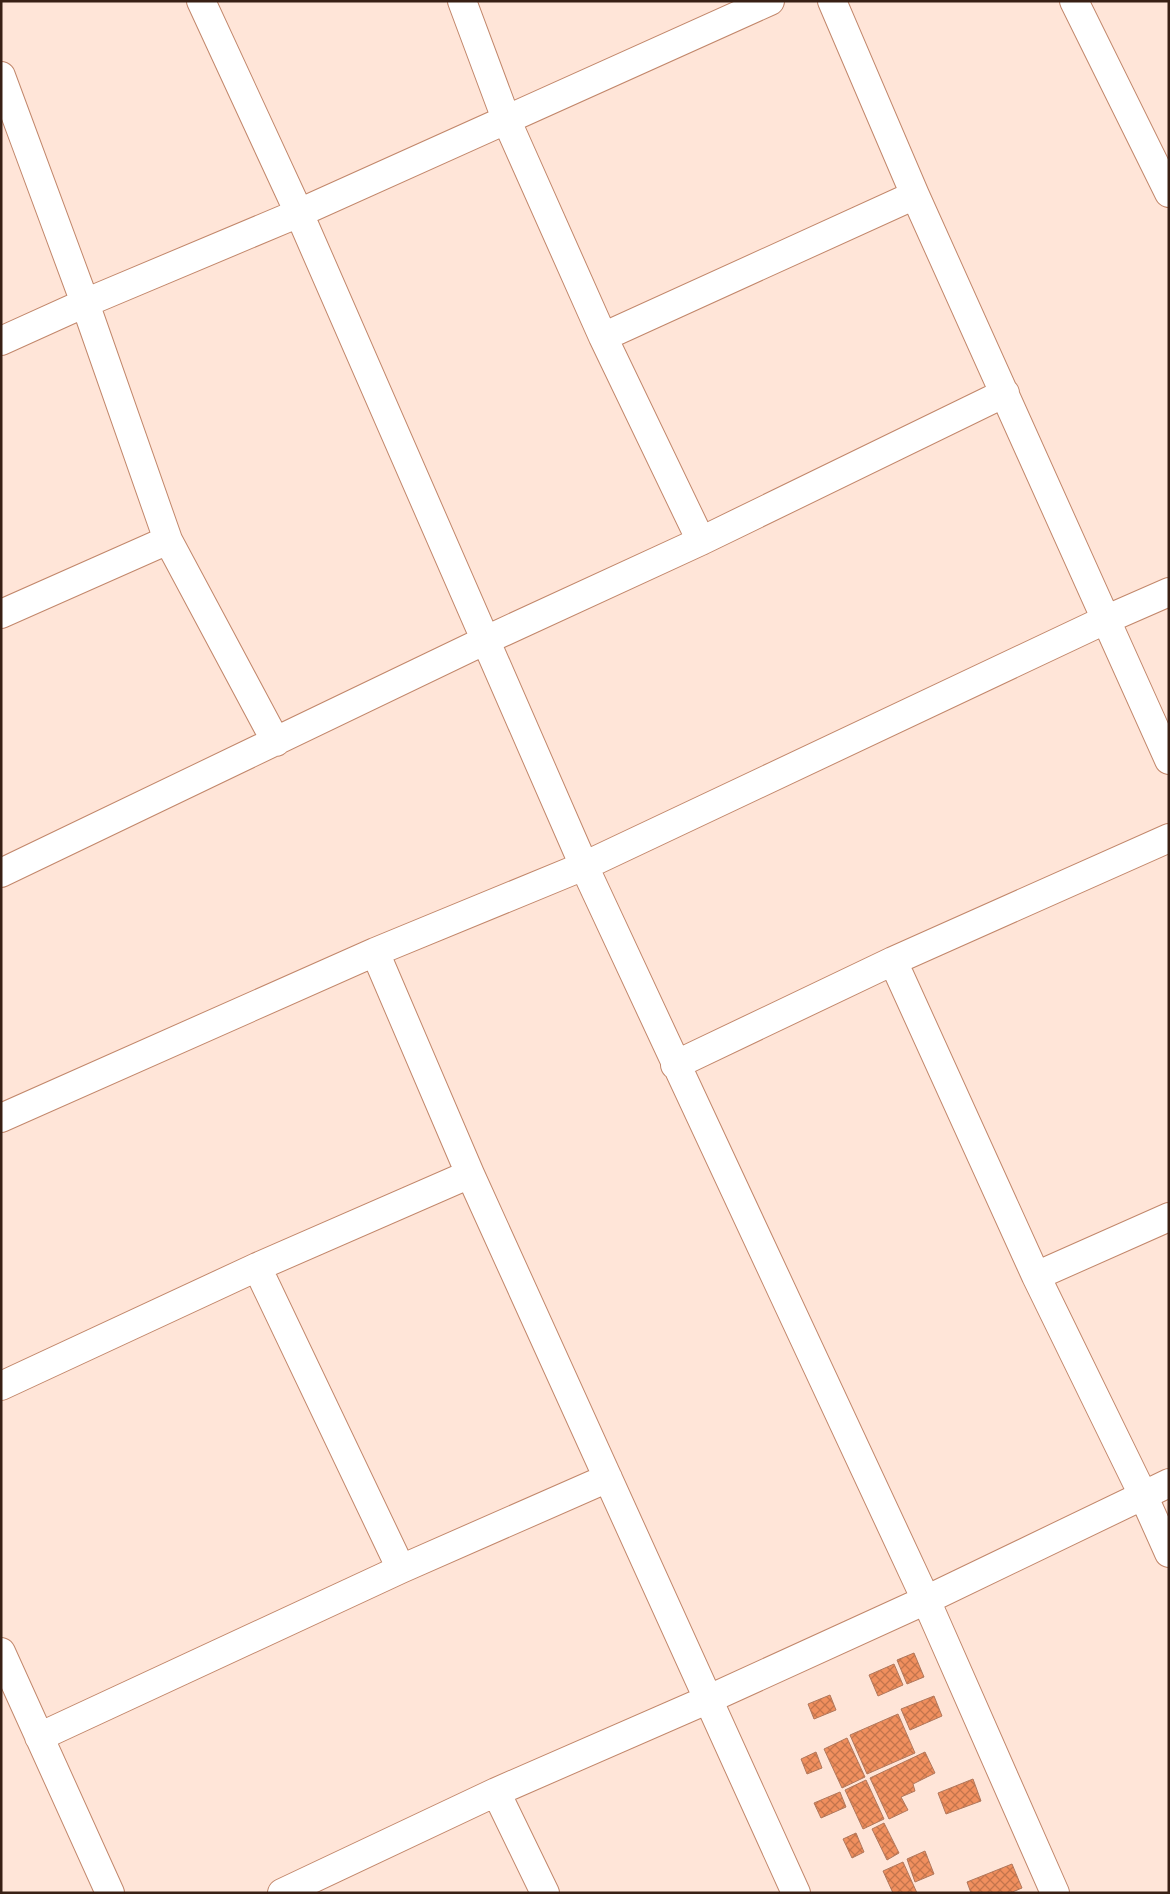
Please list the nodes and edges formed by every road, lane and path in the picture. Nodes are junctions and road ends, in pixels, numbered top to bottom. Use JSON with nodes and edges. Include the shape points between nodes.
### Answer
{"nodes":[{"id":1,"x":201,"y":1,"type":"edge"},
{"id":2,"x":462,"y":1,"type":"edge"},
{"id":3,"x":770,"y":1,"type":"edge"},
{"id":4,"x":832,"y":1,"type":"edge"},
{"id":5,"x":1074,"y":1,"type":"edge"},
{"id":6,"x":1,"y":76,"type":"edge"},
{"id":7,"x":506,"y":119,"type":"junction"},
{"id":8,"x":1169,"y":193,"type":"edge"},
{"id":9,"x":915,"y":195,"type":"junction"},
{"id":10,"x":299,"y":213,"type":"junction"},
{"id":11,"x":85,"y":303,"type":"junction"},
{"id":12,"x":603,"y":337,"type":"junction"},
{"id":13,"x":1,"y":341,"type":"edge"},
{"id":14,"x":1005,"y":393,"type":"junction"},
{"id":15,"x":168,"y":540,"type":"junction"},
{"id":16,"x":701,"y":541,"type":"junction"},
{"id":17,"x":1169,"y":592,"type":"edge"},
{"id":18,"x":1,"y":614,"type":"edge"},
{"id":19,"x":1105,"y":620,"type":"junction"},
{"id":20,"x":486,"y":640,"type":"junction"},
{"id":21,"x":276,"y":742,"type":"junction"},
{"id":22,"x":1169,"y":760,"type":"edge"},
{"id":23,"x":1169,"y":838,"type":"edge"},
{"id":24,"x":584,"y":866,"type":"junction"},
{"id":25,"x":1,"y":873,"type":"edge"},
{"id":26,"x":375,"y":952,"type":"junction"},
{"id":27,"x":893,"y":961,"type":"junction"},
{"id":28,"x":675,"y":1065,"type":"junction"},
{"id":29,"x":1,"y":1118,"type":"edge"},
{"id":30,"x":470,"y":1174,"type":"junction"},
{"id":31,"x":1169,"y":1217,"type":"edge"},
{"id":32,"x":257,"y":1267,"type":"junction"},
{"id":33,"x":1036,"y":1276,"type":"junction"},
{"id":34,"x":1,"y":1386,"type":"edge"},
{"id":35,"x":608,"y":1478,"type":"junction"},
{"id":36,"x":1169,"y":1483,"type":"edge"},
{"id":37,"x":1143,"y":1495,"type":"junction"},
{"id":38,"x":1169,"y":1553,"type":"edge"},
{"id":39,"x":401,"y":1569,"type":"junction"},
{"id":40,"x":926,"y":1600,"type":"junction"},
{"id":41,"x":1,"y":1652,"type":"edge"},
{"id":42,"x":709,"y":1699,"type":"junction"},
{"id":43,"x":40,"y":1737,"type":"junction"},
{"id":44,"x":496,"y":1792,"type":"junction"},
{"id":45,"x":110,"y":1893,"type":"edge"},
{"id":46,"x":282,"y":1893,"type":"edge"},
{"id":47,"x":545,"y":1893,"type":"edge"},
{"id":48,"x":796,"y":1893,"type":"edge"},
{"id":49,"x":1055,"y":1893,"type":"edge"}],
"edges":[{"from":1,"to":10,"type":"street"},
{"from":2,"to":7,"type":"street"},
{"from":3,"to":7,"type":"street"},
{"from":4,"to":9,"type":"street"},
{"from":5,"to":8,"type":"street"},
{"from":6,"to":11,"type":"street"},
{"from":7,"to":10,"type":"street"},
{"from":7,"to":12,"type":"street"},
{"from":9,"to":12,"type":"street"},
{"from":9,"to":14,"type":"street"},
{"from":10,"to":11,"type":"street"},
{"from":10,"to":20,"type":"street"},
{"from":11,"to":13,"type":"street"},
{"from":11,"to":15,"type":"street"},
{"from":12,"to":16,"type":"street"},
{"from":14,"to":16,"type":"street"},
{"from":14,"to":19,"type":"street"},
{"from":15,"to":18,"type":"street"},
{"from":15,"to":21,"type":"street"},
{"from":16,"to":20,"type":"street"},
{"from":17,"to":19,"type":"street"},
{"from":19,"to":22,"type":"street"},
{"from":19,"to":24,"type":"street"},
{"from":20,"to":21,"type":"street"},
{"from":20,"to":24,"type":"street"},
{"from":21,"to":25,"type":"street"},
{"from":23,"to":27,"type":"street"},
{"from":24,"to":26,"type":"street"},
{"from":24,"to":28,"type":"street"},
{"from":26,"to":29,"type":"street"},
{"from":26,"to":30,"type":"street"},
{"from":27,"to":28,"type":"street"},
{"from":27,"to":33,"type":"street"},
{"from":28,"to":40,"type":"street"},
{"from":30,"to":32,"type":"street"},
{"from":30,"to":35,"type":"street"},
{"from":31,"to":33,"type":"street"},
{"from":32,"to":34,"type":"street"},
{"from":32,"to":39,"type":"street"},
{"from":33,"to":37,"type":"street"},
{"from":35,"to":39,"type":"street"},
{"from":35,"to":42,"type":"street"},
{"from":36,"to":37,"type":"street"},
{"from":37,"to":38,"type":"street"},
{"from":37,"to":40,"type":"street"},
{"from":39,"to":43,"type":"street"},
{"from":40,"to":42,"type":"street"},
{"from":40,"to":49,"type":"street"},
{"from":41,"to":43,"type":"street"},
{"from":42,"to":44,"type":"street"},
{"from":42,"to":48,"type":"street"},
{"from":43,"to":45,"type":"street"},
{"from":44,"to":46,"type":"street"},
{"from":44,"to":47,"type":"street"}]}
